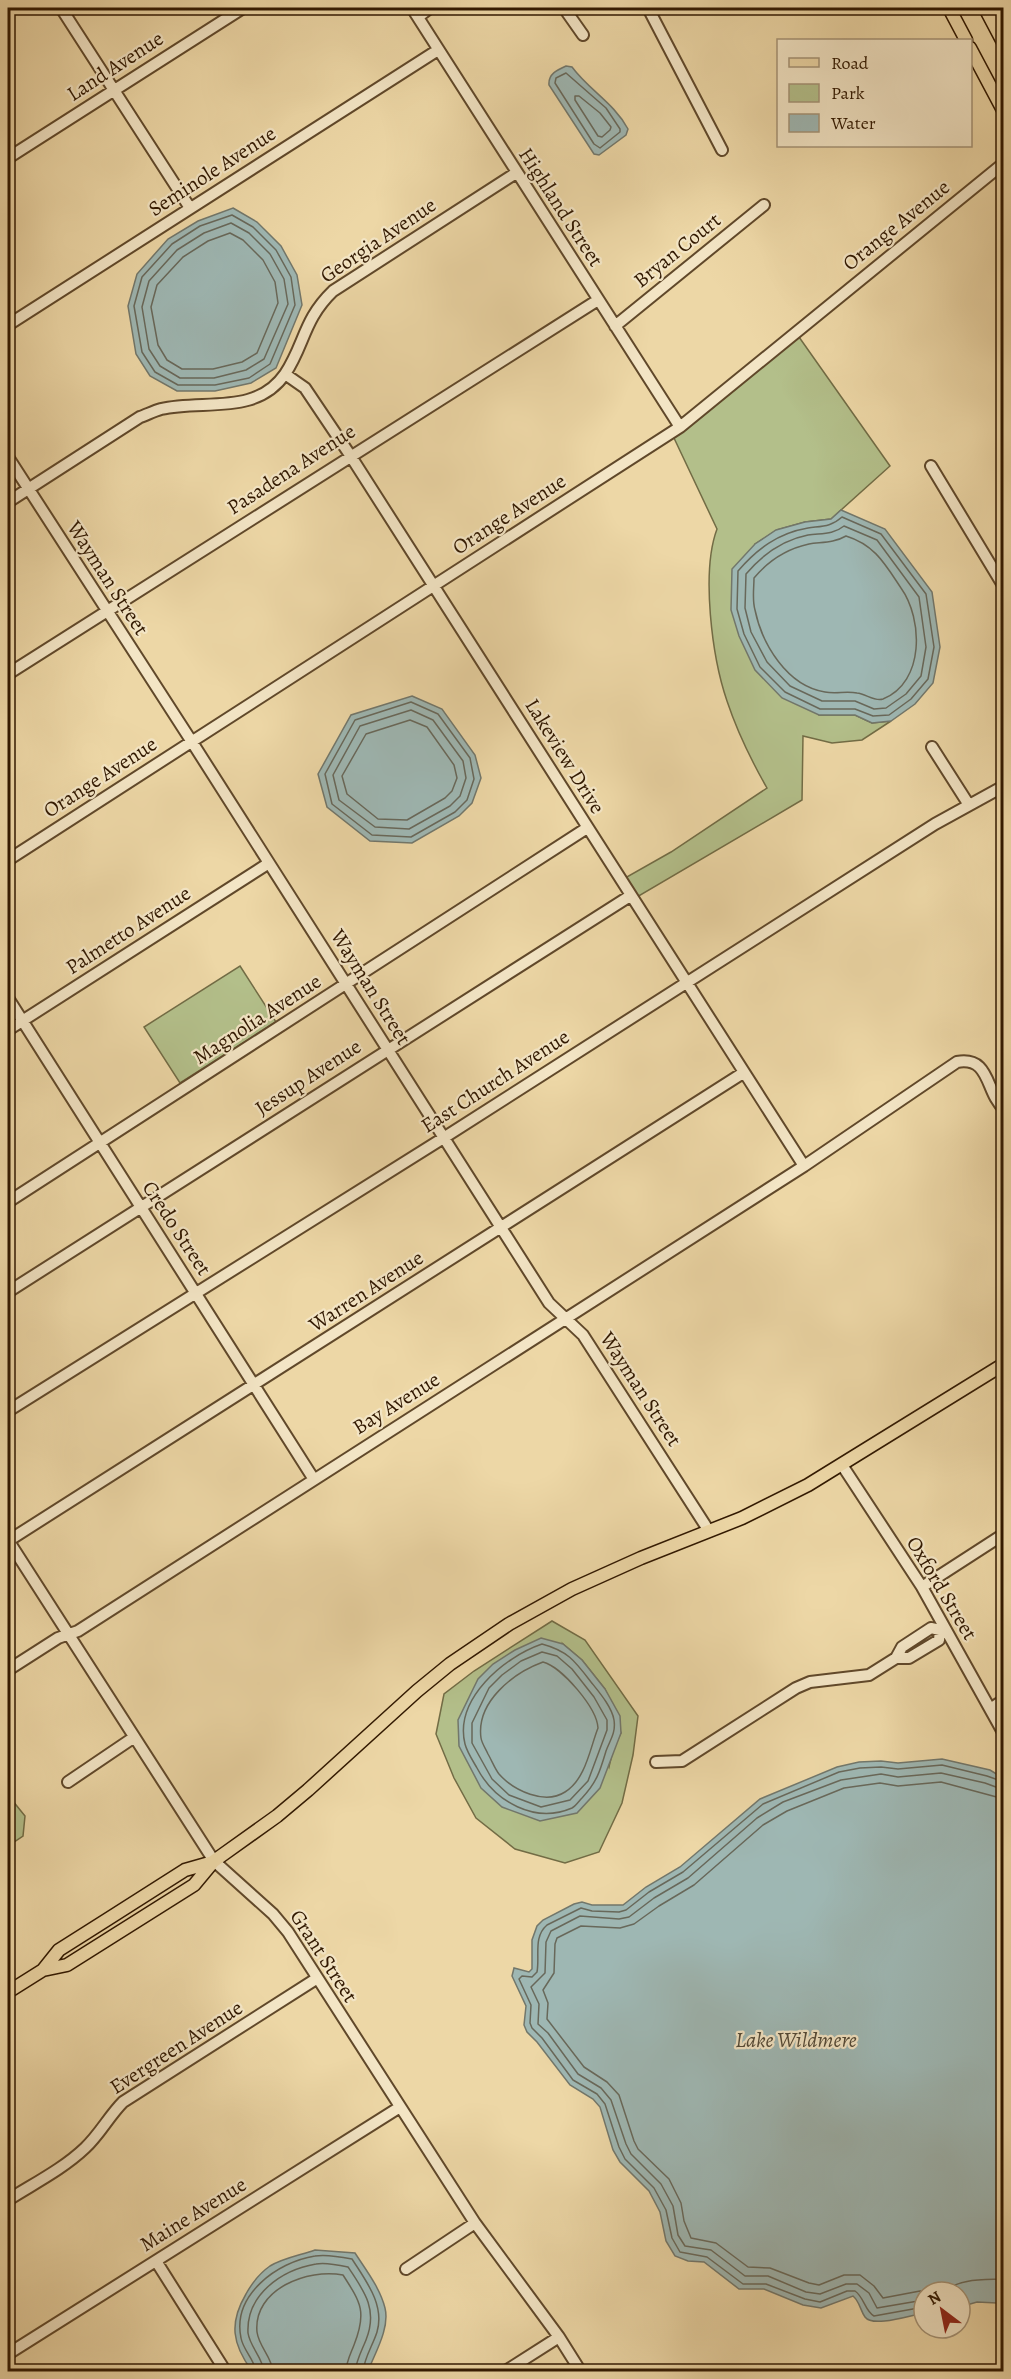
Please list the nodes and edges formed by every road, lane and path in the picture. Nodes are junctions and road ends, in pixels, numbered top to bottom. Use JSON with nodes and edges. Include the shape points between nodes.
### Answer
{"nodes":[{"id":1,"x":61,"y":8,"type":"edge"},
{"id":2,"x":243,"y":8,"type":"edge"},
{"id":3,"x":430,"y":8,"type":"edge"},
{"id":4,"x":564,"y":8,"type":"edge"},
{"id":5,"x":648,"y":8,"type":"edge"},
{"id":6,"x":949,"y":8,"type":"edge"},
{"id":7,"x":985,"y":8,"type":"edge"},
{"id":8,"x":415,"y":12,"type":"edge"},
{"id":9,"x":583,"y":35,"type":"dead end"},
{"id":10,"x":965,"y":39,"type":"edge"},
{"id":11,"x":1004,"y":44,"type":"edge"},
{"id":12,"x":438,"y":50,"type":"junction"},
{"id":13,"x":972,"y":52,"type":"edge"},
{"id":14,"x":114,"y":90,"type":"junction"},
{"id":15,"x":1004,"y":112,"type":"edge"},
{"id":16,"x":722,"y":150,"type":"dead end"},
{"id":17,"x":8,"y":158,"type":"edge"},
{"id":18,"x":1004,"y":163,"type":"edge"},
{"id":19,"x":516,"y":173,"type":"junction"},
{"id":20,"x":764,"y":205,"type":"dead end"},
{"id":21,"x":190,"y":208,"type":"junction"},
{"id":22,"x":598,"y":300,"type":"junction"},
{"id":23,"x":8,"y":326,"type":"edge"},
{"id":24,"x":615,"y":326,"type":"junction"},
{"id":25,"x":285,"y":374,"type":"junction"},
{"id":26,"x":680,"y":427,"type":"junction"},
{"id":27,"x":350,"y":455,"type":"junction"},
{"id":28,"x":8,"y":457,"type":"edge"},
{"id":29,"x":931,"y":466,"type":"dead end"},
{"id":30,"x":28,"y":489,"type":"junction"},
{"id":31,"x":8,"y":502,"type":"edge"},
{"id":32,"x":434,"y":585,"type":"junction"},
{"id":33,"x":1004,"y":587,"type":"edge"},
{"id":34,"x":106,"y":611,"type":"junction"},
{"id":35,"x":8,"y":674,"type":"edge"},
{"id":36,"x":192,"y":742,"type":"junction"},
{"id":37,"x":932,"y":747,"type":"dead end"},
{"id":38,"x":1004,"y":786,"type":"edge"},
{"id":39,"x":969,"y":805,"type":"junction"},
{"id":40,"x":587,"y":828,"type":"junction"},
{"id":41,"x":8,"y":860,"type":"edge"},
{"id":42,"x":269,"y":863,"type":"junction"},
{"id":43,"x":630,"y":896,"type":"junction"},
{"id":44,"x":686,"y":982,"type":"junction"},
{"id":45,"x":347,"y":984,"type":"junction"},
{"id":46,"x":8,"y":999,"type":"edge"},
{"id":47,"x":22,"y":1021,"type":"junction"},
{"id":48,"x":8,"y":1030,"type":"edge"},
{"id":49,"x":388,"y":1050,"type":"junction"},
{"id":50,"x":744,"y":1073,"type":"junction"},
{"id":51,"x":1004,"y":1109,"type":"edge"},
{"id":52,"x":444,"y":1137,"type":"junction"},
{"id":53,"x":99,"y":1143,"type":"junction"},
{"id":54,"x":804,"y":1166,"type":"junction"},
{"id":55,"x":8,"y":1202,"type":"edge"},
{"id":56,"x":140,"y":1208,"type":"junction"},
{"id":57,"x":501,"y":1228,"type":"junction"},
{"id":58,"x":8,"y":1292,"type":"edge"},
{"id":59,"x":195,"y":1293,"type":"junction"},
{"id":60,"x":566,"y":1318,"type":"junction"},
{"id":61,"x":1004,"y":1364,"type":"edge"},
{"id":62,"x":255,"y":1385,"type":"junction"},
{"id":63,"x":8,"y":1411,"type":"edge"},
{"id":64,"x":842,"y":1465,"type":"junction"},
{"id":65,"x":313,"y":1478,"type":"junction"},
{"id":66,"x":709,"y":1531,"type":"junction"},
{"id":67,"x":1004,"y":1534,"type":"edge"},
{"id":68,"x":8,"y":1541,"type":"edge"},
{"id":69,"x":922,"y":1587,"type":"junction"},
{"id":70,"x":942,"y":1629,"type":"junction"},
{"id":71,"x":68,"y":1634,"type":"junction"},
{"id":72,"x":8,"y":1670,"type":"edge"},
{"id":73,"x":1004,"y":1700,"type":"edge"},
{"id":74,"x":990,"y":1709,"type":"junction"},
{"id":75,"x":1004,"y":1734,"type":"edge"},
{"id":76,"x":133,"y":1738,"type":"junction"},
{"id":77,"x":656,"y":1762,"type":"dead end"},
{"id":78,"x":68,"y":1782,"type":"dead end"},
{"id":79,"x":214,"y":1861,"type":"junction"},
{"id":80,"x":43,"y":1970,"type":"junction"},
{"id":81,"x":316,"y":1979,"type":"junction"},
{"id":82,"x":8,"y":1992,"type":"edge"},
{"id":83,"x":400,"y":2107,"type":"junction"},
{"id":84,"x":8,"y":2200,"type":"edge"},
{"id":85,"x":475,"y":2223,"type":"junction"},
{"id":86,"x":156,"y":2260,"type":"junction"},
{"id":87,"x":406,"y":2269,"type":"dead end"},
{"id":88,"x":559,"y":2337,"type":"junction"},
{"id":89,"x":8,"y":2354,"type":"edge"},
{"id":90,"x":226,"y":2372,"type":"edge"},
{"id":91,"x":504,"y":2372,"type":"edge"},
{"id":92,"x":581,"y":2372,"type":"edge"}],
"edges":[{"from":1,"to":14,"type":"street"},
{"from":2,"to":14,"type":"street","name":"Land Avenue"},
{"from":3,"to":8,"type":"street"},
{"from":4,"to":9,"type":"street"},
{"from":5,"to":16,"type":"street"},
{"from":6,"to":10,"type":"main road"},
{"from":7,"to":11,"type":"main road"},
{"from":8,"to":12,"type":"street","name":"Highland Street"},
{"from":12,"to":19,"type":"street","name":"Highland Street"},
{"from":12,"to":21,"type":"street","name":"Seminole Avenue"},
{"from":13,"to":15,"type":"main road"},
{"from":14,"to":17,"type":"street","name":"Land Avenue"},
{"from":14,"to":21,"type":"street"},
{"from":18,"to":26,"type":"street","name":"Orange Avenue"},
{"from":19,"to":22,"type":"street","name":"Highland Street"},
{"from":19,"to":25,"type":"street","name":"Georgia Avenue","via":[[333,291],[318,306]]},
{"from":20,"to":24,"type":"street","name":"Bryan Court"},
{"from":21,"to":23,"type":"street","name":"Seminole Avenue"},
{"from":22,"to":24,"type":"street","name":"Highland Street"},
{"from":22,"to":27,"type":"street","name":"Pasadena Avenue"},
{"from":24,"to":26,"type":"street","name":"Highland Street"},
{"from":25,"to":27,"type":"street","name":"Lakeview Drive","via":[[305,388]]},
{"from":25,"to":30,"type":"street","name":"Georgia Avenue","via":[[273,387],[248,400],[161,409],[140,417]]},
{"from":26,"to":32,"type":"street","name":"Orange Avenue"},
{"from":27,"to":32,"type":"street","name":"Lakeview Drive"},
{"from":27,"to":34,"type":"street","name":"Pasadena Avenue"},
{"from":28,"to":30,"type":"street","name":"Wayman Street"},
{"from":29,"to":33,"type":"street"},
{"from":30,"to":31,"type":"street","name":"Georgia Avenue"},
{"from":30,"to":34,"type":"street","name":"Wayman Street"},
{"from":32,"to":36,"type":"street","name":"Orange Avenue"},
{"from":32,"to":40,"type":"street","name":"Lakeview Drive"},
{"from":34,"to":35,"type":"street","name":"Pasadena Avenue"},
{"from":34,"to":36,"type":"street","name":"Wayman Street"},
{"from":36,"to":41,"type":"street","name":"Orange Avenue"},
{"from":36,"to":42,"type":"street","name":"Wayman Street"},
{"from":37,"to":39,"type":"street"},
{"from":38,"to":39,"type":"street","name":"East Church Avenue"},
{"from":39,"to":44,"type":"street","name":"East Church Avenue"},
{"from":40,"to":43,"type":"street","name":"Lakeview Drive"},
{"from":40,"to":45,"type":"street","name":"Magnolia Avenue"},
{"from":42,"to":45,"type":"street","name":"Wayman Street"},
{"from":42,"to":47,"type":"street","name":"Palmetto Avenue"},
{"from":43,"to":44,"type":"street","name":"Lakeview Drive"},
{"from":43,"to":49,"type":"street","name":"Jessup Avenue"},
{"from":44,"to":50,"type":"street","name":"Lakeview Drive"},
{"from":44,"to":52,"type":"street","name":"East Church Avenue"},
{"from":45,"to":49,"type":"street","name":"Wayman Street"},
{"from":45,"to":53,"type":"street","name":"Magnolia Avenue"},
{"from":46,"to":47,"type":"street","name":"Credo Street"},
{"from":47,"to":48,"type":"street","name":"Palmetto Avenue"},
{"from":47,"to":53,"type":"street","name":"Credo Street"},
{"from":49,"to":52,"type":"street","name":"Wayman Street"},
{"from":49,"to":56,"type":"street","name":"Jessup Avenue"},
{"from":50,"to":54,"type":"street","name":"Lakeview Drive"},
{"from":50,"to":57,"type":"street","name":"Warren Avenue"},
{"from":51,"to":54,"type":"street","name":"Bay Avenue","via":[[978,1065],[968,1060],[957,1062]]},
{"from":52,"to":57,"type":"street","name":"Wayman Street"},
{"from":52,"to":59,"type":"street","name":"East Church Avenue"},
{"from":53,"to":55,"type":"street","name":"Magnolia Avenue"},
{"from":53,"to":56,"type":"street","name":"Credo Street"},
{"from":54,"to":60,"type":"street","name":"Bay Avenue"},
{"from":56,"to":58,"type":"street","name":"Jessup Avenue"},
{"from":56,"to":59,"type":"street","name":"Credo Street"},
{"from":57,"to":60,"type":"street","name":"Wayman Street","via":[[549,1303]]},
{"from":57,"to":62,"type":"street","name":"Warren Avenue"},
{"from":59,"to":62,"type":"street","name":"Credo Street"},
{"from":59,"to":63,"type":"street","name":"East Church Avenue"},
{"from":60,"to":65,"type":"street","name":"Bay Avenue"},
{"from":60,"to":66,"type":"street","name":"Wayman Street","via":[[584,1335]]},
{"from":61,"to":64,"type":"main road"},
{"from":62,"to":65,"type":"street","name":"Credo Street"},
{"from":62,"to":68,"type":"street","name":"Warren Avenue"},
{"from":64,"to":66,"type":"main road","via":[[776,1502]]},
{"from":64,"to":69,"type":"street","name":"Oxford Street"},
{"from":65,"to":71,"type":"street","name":"Bay Avenue"},
{"from":66,"to":79,"type":"main road","via":[[572,1589],[478,1644],[417,1691],[277,1816]]},
{"from":67,"to":69,"type":"street"},
{"from":68,"to":71,"type":"street","name":"Grant Street"},
{"from":69,"to":70,"type":"street","name":"Oxford Street"},
{"from":70,"to":74,"type":"street","name":"Oxford Street"},
{"from":70,"to":77,"type":"street","via":[[931,1628],[902,1647],[896,1658],[868,1675],[810,1682],[681,1761]]},
{"from":71,"to":72,"type":"street","name":"Bay Avenue"},
{"from":71,"to":76,"type":"street","name":"Grant Street"},
{"from":73,"to":74,"type":"street"},
{"from":74,"to":75,"type":"street","name":"Oxford Street"},
{"from":76,"to":78,"type":"street"},
{"from":76,"to":79,"type":"street","name":"Grant Street"},
{"from":79,"to":80,"type":"main road","via":[[185,1870],[59,1950]]},
{"from":79,"to":80,"type":"main road","via":[[194,1885],[67,1965]]},
{"from":79,"to":81,"type":"street","name":"Grant Street","via":[[273,1914]]},
{"from":80,"to":82,"type":"main road"},
{"from":81,"to":83,"type":"street","name":"Grant Street"},
{"from":81,"to":84,"type":"street","name":"Evergreen Avenue","via":[[123,2102],[83,2150]]},
{"from":83,"to":85,"type":"street","name":"Grant Street"},
{"from":83,"to":86,"type":"street","name":"Maine Avenue"},
{"from":85,"to":87,"type":"street"},
{"from":85,"to":88,"type":"street","name":"Grant Street"},
{"from":86,"to":89,"type":"street","name":"Maine Avenue"},
{"from":86,"to":90,"type":"street"},
{"from":88,"to":91,"type":"street"},
{"from":88,"to":92,"type":"street","name":"Grant Street"}]}
